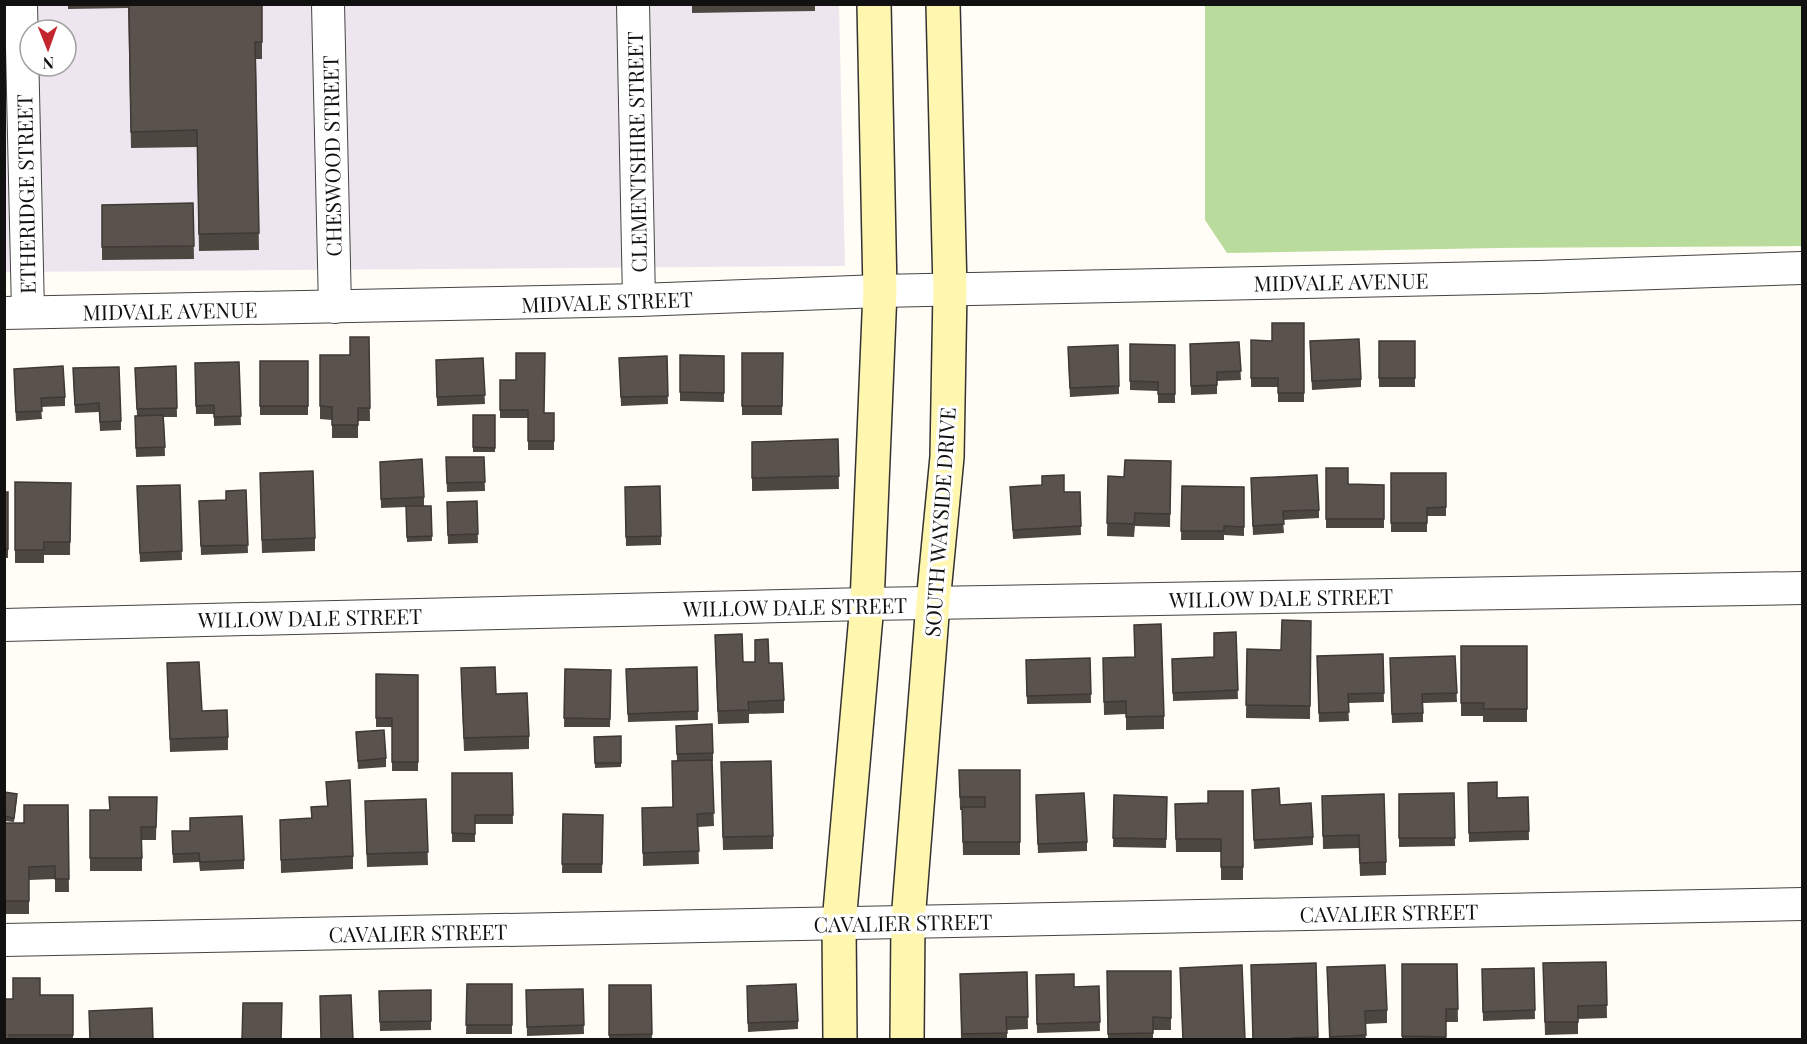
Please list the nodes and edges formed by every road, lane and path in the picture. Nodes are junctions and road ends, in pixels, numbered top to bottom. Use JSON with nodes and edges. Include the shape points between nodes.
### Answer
{"nodes":[{"id":1,"x":21,"y":4,"type":"edge"},
{"id":2,"x":328,"y":4,"type":"edge"},
{"id":3,"x":633,"y":4,"type":"edge"},
{"id":4,"x":874,"y":4,"type":"edge"},
{"id":5,"x":943,"y":4,"type":"edge"},
{"id":6,"x":1803,"y":268,"type":"edge"},
{"id":7,"x":950,"y":290,"type":"junction"},
{"id":8,"x":880,"y":291,"type":"junction"},
{"id":9,"x":639,"y":300,"type":"junction"},
{"id":10,"x":335,"y":307,"type":"junction"},
{"id":11,"x":16,"y":312,"type":"edge"},
{"id":12,"x":1803,"y":588,"type":"edge"},
{"id":13,"x":933,"y":603,"type":"junction"},
{"id":14,"x":867,"y":604,"type":"junction"},
{"id":15,"x":4,"y":625,"type":"edge"},
{"id":16,"x":1803,"y":904,"type":"edge"},
{"id":17,"x":908,"y":921,"type":"junction"},
{"id":18,"x":839,"y":923,"type":"junction"},
{"id":19,"x":4,"y":940,"type":"edge"},
{"id":20,"x":840,"y":1040,"type":"edge"},
{"id":21,"x":907,"y":1040,"type":"edge"}],
"edges":[{"from":1,"to":11,"type":"street","name":"ETHERIDGE STREET"},
{"from":2,"to":10,"type":"street","name":"CHESWOOD STREET"},
{"from":3,"to":9,"type":"street","name":"CLEMENTSHIRE STREET"},
{"from":4,"to":8,"type":"main road"},
{"from":5,"to":7,"type":"main road","name":"SOUTH WAYSIDE DRIVE"},
{"from":6,"to":7,"type":"street","name":"MIDVALE AVENUE"},
{"from":7,"to":8,"type":"street","name":"MIDVALE AVENUE"},
{"from":7,"to":13,"type":"main road","name":"SOUTH WAYSIDE DRIVE","via":[[947,457]]},
{"from":8,"to":9,"type":"street","name":"MIDVALE STREET"},
{"from":8,"to":14,"type":"main road"},
{"from":9,"to":10,"type":"street","name":"MIDVALE STREET"},
{"from":10,"to":11,"type":"street","name":"MIDVALE AVENUE"},
{"from":12,"to":13,"type":"street","name":"WILLOW DALE STREET"},
{"from":13,"to":14,"type":"street","name":"WILLOW DALE STREET"},
{"from":13,"to":17,"type":"main road","name":"SOUTH WAYSIDE DRIVE"},
{"from":14,"to":15,"type":"street","name":"WILLOW DALE STREET"},
{"from":14,"to":18,"type":"main road"},
{"from":16,"to":17,"type":"street","name":"CAVALIER STREET"},
{"from":17,"to":18,"type":"street","name":"CAVALIER STREET"},
{"from":17,"to":21,"type":"main road","name":"SOUTH WAYSIDE DRIVE"},
{"from":18,"to":19,"type":"street","name":"CAVALIER STREET"},
{"from":18,"to":20,"type":"main road"}]}
